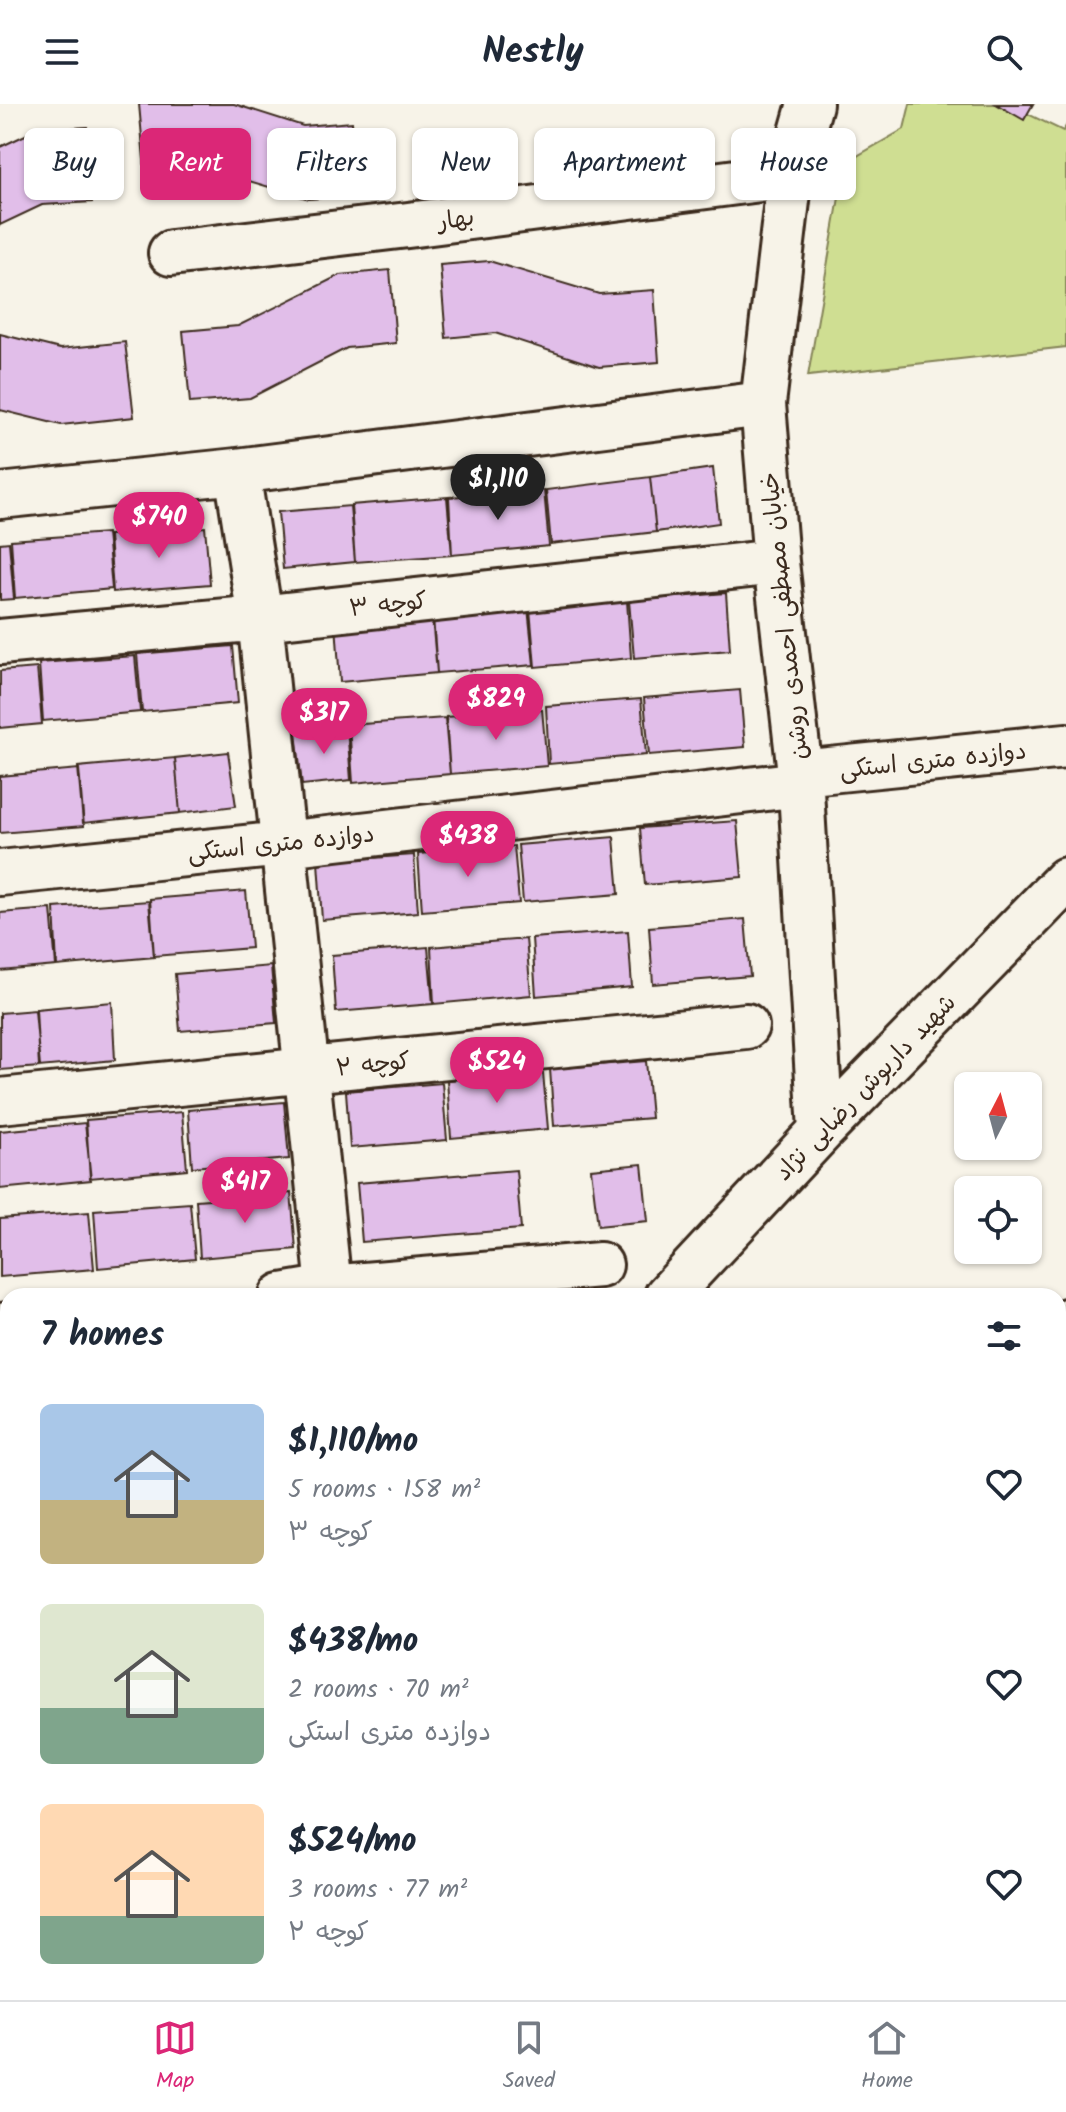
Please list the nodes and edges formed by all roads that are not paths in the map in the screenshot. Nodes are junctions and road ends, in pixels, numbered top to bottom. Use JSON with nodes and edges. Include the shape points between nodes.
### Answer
{"nodes":[{"id":1,"x":804,"y":104,"type":"edge"},
{"id":2,"x":810,"y":104,"type":"edge"},
{"id":3,"x":803,"y":128,"type":"edge"},
{"id":4,"x":731,"y":183,"type":"edge"},
{"id":5,"x":787,"y":200,"type":"edge"},
{"id":6,"x":171,"y":253,"type":"dead end"},
{"id":7,"x":763,"y":404,"type":"junction"},
{"id":8,"x":237,"y":471,"type":"junction"},
{"id":9,"x":0,"y":496,"type":"edge"},
{"id":10,"x":776,"y":562,"type":"junction"},
{"id":11,"x":260,"y":618,"type":"junction"},
{"id":12,"x":0,"y":642,"type":"edge"},
{"id":13,"x":1066,"y":746,"type":"edge"},
{"id":14,"x":800,"y":779,"type":"junction"},
{"id":15,"x":284,"y":844,"type":"junction"},
{"id":16,"x":0,"y":873,"type":"edge"},
{"id":17,"x":1066,"y":880,"type":"edge"},
{"id":18,"x":746,"y":1026,"type":"dead end"},
{"id":19,"x":307,"y":1071,"type":"junction"},
{"id":20,"x":0,"y":1101,"type":"edge"},
{"id":21,"x":821,"y":1131,"type":"junction"},
{"id":22,"x":600,"y":1265,"type":"dead end"},
{"id":23,"x":329,"y":1288,"type":"joint"},
{"id":24,"x":674,"y":1288,"type":"edge"}],
"edges":[{"from":1,"to":2,"type":"street"},
{"from":2,"to":3,"type":"street","name":"خیابان مصطفی احمدی روشن"},
{"from":4,"to":6,"type":"street","name":"بهار"},
{"from":5,"to":7,"type":"street","name":"خیابان مصطفی احمدی روشن"},
{"from":7,"to":8,"type":"street"},
{"from":7,"to":10,"type":"street","name":"خیابان مصطفی احمدی روشن"},
{"from":8,"to":9,"type":"street"},
{"from":8,"to":11,"type":"street"},
{"from":10,"to":11,"type":"street","name":"کوچه ۳"},
{"from":10,"to":14,"type":"street","name":"خیابان مصطفی احمدی روشن"},
{"from":11,"to":12,"type":"street","name":"کوچه ۳"},
{"from":11,"to":15,"type":"street"},
{"from":13,"to":14,"type":"street","name":"دوازده متری استکی"},
{"from":14,"to":15,"type":"street","name":"دوازده متری استکی"},
{"from":14,"to":21,"type":"street","name":"خیابان مصطفی احمدی روشن"},
{"from":15,"to":16,"type":"street","name":"دوازده متری استکی"},
{"from":15,"to":19,"type":"street"},
{"from":17,"to":21,"type":"street","name":"شهید داریوش رضایی نژاد"},
{"from":18,"to":19,"type":"street","name":"کوچه ۲"},
{"from":19,"to":20,"type":"street","name":"کوچه ۲"},
{"from":19,"to":23,"type":"street"},
{"from":21,"to":24,"type":"street","name":"شهید داریوش رضایی نژاد"},
{"from":22,"to":23,"type":"street"}]}
